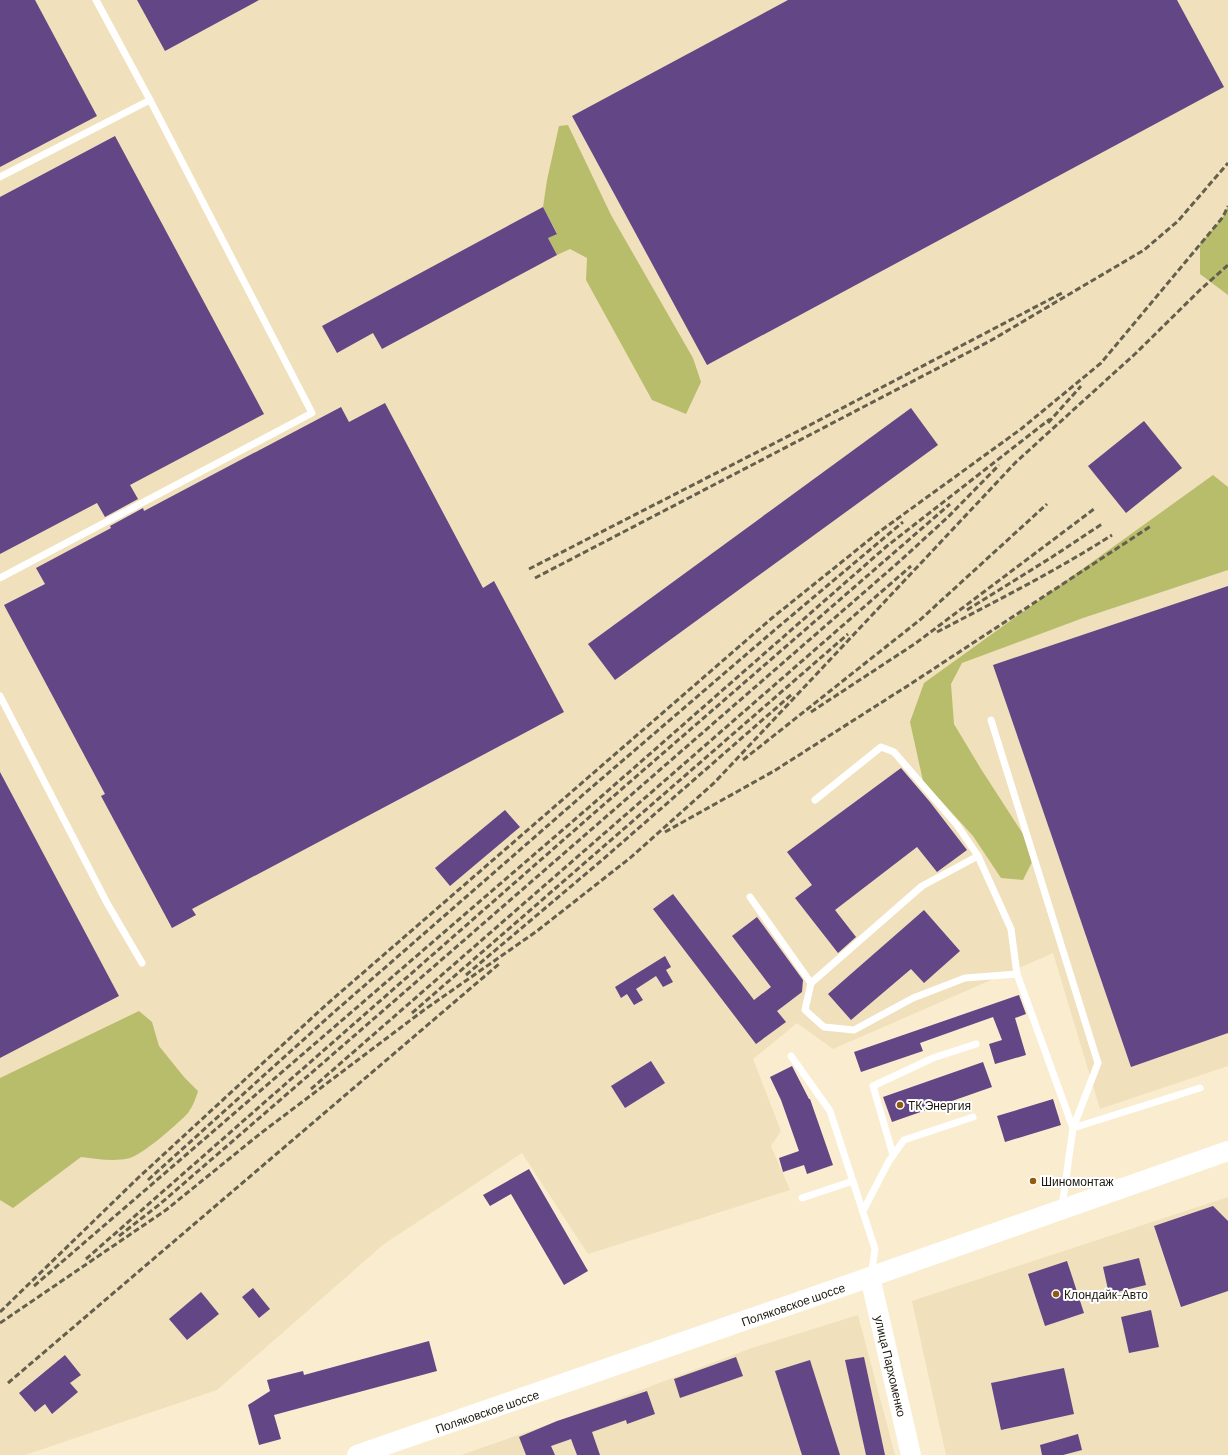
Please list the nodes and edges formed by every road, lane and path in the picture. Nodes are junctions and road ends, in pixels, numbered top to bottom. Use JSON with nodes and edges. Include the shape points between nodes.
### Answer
{"nodes":[{"id":1,"x":96,"y":0,"type":"edge"},
{"id":2,"x":150,"y":100,"type":"junction"},
{"id":3,"x":0,"y":177,"type":"edge"},
{"id":4,"x":0,"y":578,"type":"edge"},
{"id":5,"x":0,"y":696,"type":"edge"},
{"id":6,"x":991,"y":720,"type":"dead end"},
{"id":7,"x":815,"y":800,"type":"dead end"},
{"id":8,"x":978,"y":856,"type":"junction"},
{"id":9,"x":750,"y":897,"type":"dead end"},
{"id":10,"x":142,"y":963,"type":"dead end"},
{"id":11,"x":1017,"y":974,"type":"junction"},
{"id":12,"x":811,"y":983,"type":"junction"},
{"id":13,"x":976,"y":1044,"type":"dead end"},
{"id":14,"x":791,"y":1056,"type":"dead end"},
{"id":15,"x":1200,"y":1088,"type":"dead end"},
{"id":16,"x":973,"y":1117,"type":"dead end"},
{"id":17,"x":1073,"y":1128,"type":"junction"},
{"id":18,"x":1228,"y":1151,"type":"edge"},
{"id":19,"x":893,"y":1155,"type":"junction"},
{"id":20,"x":853,"y":1181,"type":"junction"},
{"id":21,"x":802,"y":1198,"type":"dead end"},
{"id":22,"x":1062,"y":1210,"type":"junction"},
{"id":23,"x":862,"y":1211,"type":"junction"},
{"id":24,"x":870,"y":1277,"type":"junction"},
{"id":25,"x":357,"y":1455,"type":"edge"},
{"id":26,"x":911,"y":1455,"type":"edge"}],
"edges":[{"from":1,"to":2,"type":"lane"},
{"from":2,"to":3,"type":"lane"},
{"from":2,"to":4,"type":"lane","via":[[312,413]]},
{"from":5,"to":10,"type":"lane","via":[[107,904]]},
{"from":6,"to":17,"type":"lane","via":[[1098,1063]]},
{"from":7,"to":8,"type":"lane","via":[[881,747],[894,752],[957,825]]},
{"from":8,"to":11,"type":"lane","via":[[1011,930]]},
{"from":8,"to":12,"type":"lane","via":[[922,886]]},
{"from":9,"to":12,"type":"lane"},
{"from":11,"to":12,"type":"lane","via":[[965,978],[913,998],[854,1030],[824,1026],[805,1010]]},
{"from":11,"to":17,"type":"lane"},
{"from":13,"to":19,"type":"lane","via":[[933,1058],[873,1086]]},
{"from":14,"to":20,"type":"lane","via":[[830,1111]]},
{"from":15,"to":17,"type":"lane"},
{"from":16,"to":19,"type":"lane","via":[[904,1140]]},
{"from":17,"to":22,"type":"lane"},
{"from":18,"to":22,"type":"main road","name":"Поляковское шоссе"},
{"from":19,"to":23,"type":"lane"},
{"from":20,"to":21,"type":"lane"},
{"from":20,"to":23,"type":"lane"},
{"from":22,"to":24,"type":"main road","name":"Поляковское шоссе"},
{"from":23,"to":24,"type":"lane","via":[[875,1249]]},
{"from":24,"to":25,"type":"main road","name":"Поляковское шоссе"},
{"from":24,"to":26,"type":"main road","name":"улица Пархоменко"}]}
